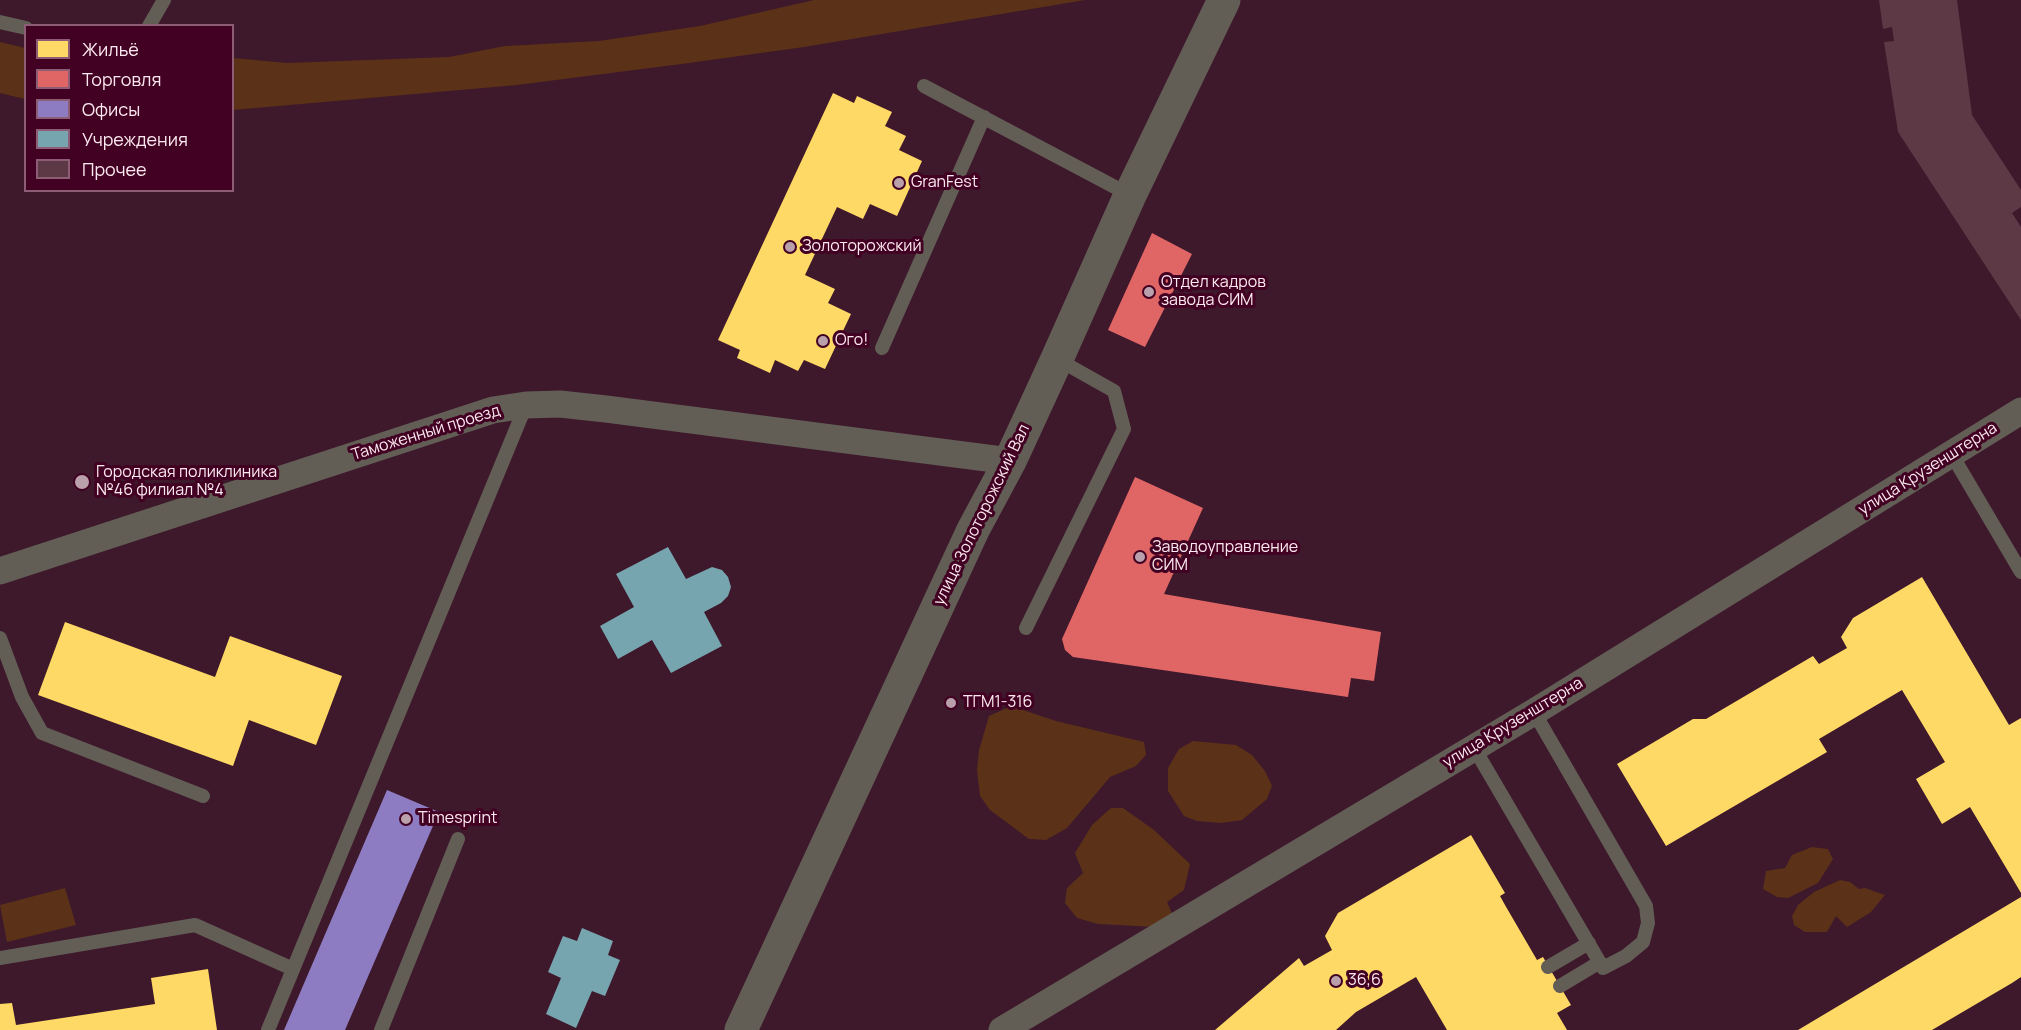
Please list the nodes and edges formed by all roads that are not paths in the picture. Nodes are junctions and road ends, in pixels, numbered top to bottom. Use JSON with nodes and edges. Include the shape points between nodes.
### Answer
{"nodes":[{"id":1,"x":164,"y":0,"type":"edge"},
{"id":2,"x":1224,"y":0,"type":"edge"},
{"id":3,"x":0,"y":22,"type":"edge"},
{"id":4,"x":149,"y":24,"type":"edge"},
{"id":5,"x":24,"y":28,"type":"edge"},
{"id":6,"x":924,"y":86,"type":"dead end"},
{"id":7,"x":984,"y":117,"type":"junction"},
{"id":8,"x":1130,"y":195,"type":"junction"},
{"id":9,"x":882,"y":348,"type":"dead end"},
{"id":10,"x":1057,"y":359,"type":"junction"},
{"id":11,"x":526,"y":405,"type":"junction"},
{"id":12,"x":2021,"y":411,"type":"edge"},
{"id":13,"x":1952,"y":455,"type":"junction"},
{"id":14,"x":1010,"y":461,"type":"junction"},
{"id":15,"x":0,"y":572,"type":"edge"},
{"id":16,"x":2021,"y":572,"type":"edge"},
{"id":17,"x":1026,"y":628,"type":"dead end"},
{"id":18,"x":0,"y":638,"type":"edge"},
{"id":19,"x":1534,"y":712,"type":"junction"},
{"id":20,"x":1473,"y":746,"type":"junction"},
{"id":21,"x":203,"y":796,"type":"dead end"},
{"id":22,"x":458,"y":839,"type":"dead end"},
{"id":23,"x":1589,"y":944,"type":"junction"},
{"id":24,"x":0,"y":958,"type":"edge"},
{"id":25,"x":1600,"y":962,"type":"junction"},
{"id":26,"x":1548,"y":967,"type":"dead end"},
{"id":27,"x":293,"y":969,"type":"junction"},
{"id":28,"x":1560,"y":986,"type":"dead end"},
{"id":29,"x":746,"y":1028,"type":"edge"},
{"id":30,"x":268,"y":1030,"type":"edge"},
{"id":31,"x":381,"y":1030,"type":"edge"},
{"id":32,"x":1002,"y":1030,"type":"edge"}],
"edges":[{"from":1,"to":4,"type":"lane"},
{"from":2,"to":8,"type":"street","name":"улица Золоторожский Вал"},
{"from":3,"to":5,"type":"lane"},
{"from":6,"to":7,"type":"lane"},
{"from":7,"to":8,"type":"lane"},
{"from":7,"to":9,"type":"lane"},
{"from":8,"to":10,"type":"street","name":"улица Золоторожский Вал"},
{"from":10,"to":14,"type":"street","name":"улица Золоторожский Вал"},
{"from":10,"to":17,"type":"lane","via":[[1114,391],[1124,429]]},
{"from":11,"to":14,"type":"street","name":"Таможенный проезд","via":[[606,409]]},
{"from":11,"to":15,"type":"street","name":"Таможенный проезд","via":[[493,410]]},
{"from":11,"to":27,"type":"lane"},
{"from":12,"to":13,"type":"street","name":"улица Крузенштерна"},
{"from":13,"to":16,"type":"lane"},
{"from":13,"to":19,"type":"street","name":"улица Крузенштерна"},
{"from":14,"to":29,"type":"street","name":"улица Золоторожский Вал","via":[[973,530]]},
{"from":18,"to":21,"type":"lane","via":[[22,697],[42,733]]},
{"from":19,"to":20,"type":"street","name":"улица Крузенштерна"},
{"from":19,"to":25,"type":"lane","via":[[1646,906],[1648,923],[1642,942],[1603,968]]},
{"from":20,"to":23,"type":"lane"},
{"from":20,"to":32,"type":"street","name":"улица Крузенштерна"},
{"from":22,"to":31,"type":"lane"},
{"from":23,"to":25,"type":"lane"},
{"from":23,"to":26,"type":"lane"},
{"from":24,"to":27,"type":"lane","via":[[195,925]]},
{"from":25,"to":28,"type":"lane"},
{"from":27,"to":30,"type":"lane"}]}
